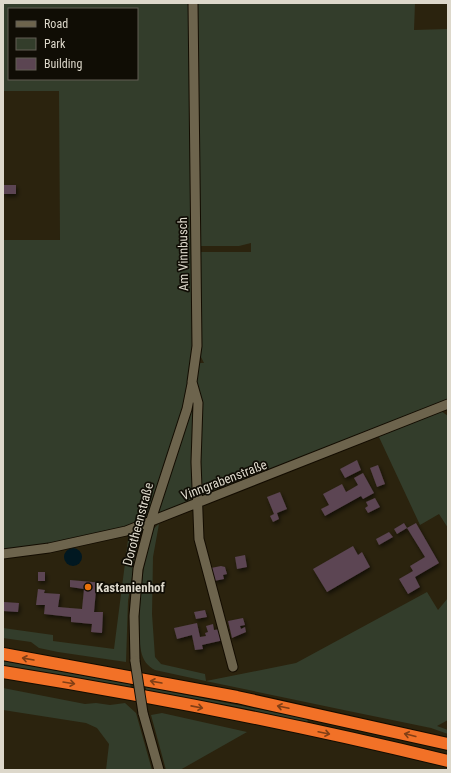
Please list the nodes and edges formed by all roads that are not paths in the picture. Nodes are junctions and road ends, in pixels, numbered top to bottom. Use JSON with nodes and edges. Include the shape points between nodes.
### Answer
{"nodes":[{"id":1,"x":193,"y":3,"type":"edge"},
{"id":2,"x":192,"y":382,"type":"junction"},
{"id":3,"x":446,"y":408,"type":"edge"},
{"id":4,"x":197,"y":504,"type":"junction"},
{"id":5,"x":150,"y":522,"type":"junction"},
{"id":6,"x":3,"y":554,"type":"edge"},
{"id":7,"x":3,"y":654,"type":"edge"},
{"id":8,"x":234,"y":667,"type":"dead end"},
{"id":9,"x":3,"y":672,"type":"edge"},
{"id":10,"x":448,"y":744,"type":"edge"},
{"id":11,"x":448,"y":761,"type":"edge"},
{"id":12,"x":159,"y":770,"type":"edge"}],
"edges":[{"from":1,"to":2,"type":"street","name":"Am Vinnbusch","via":[[197,346]]},
{"from":2,"to":4,"type":"street","name":"Am Vinnbusch","via":[[198,403]]},
{"from":2,"to":5,"type":"street","name":"Dorotheenstraße","via":[[187,409]]},
{"from":3,"to":4,"type":"street","name":"Vinngrabenstraße"},
{"from":4,"to":5,"type":"street","name":"Vinngrabenstraße"},
{"from":4,"to":8,"type":"street","via":[[199,539]]},
{"from":5,"to":6,"type":"street","name":"Vinngrabenstraße","via":[[96,538]]},
{"from":5,"to":12,"type":"street","name":"Dorotheenstraße","bridge":true,"via":[[138,569],[134,616],[135,661],[143,713]]},
{"from":10,"to":7,"type":"highway","one_way":true,"via":[[237,696]]},
{"from":9,"to":11,"type":"highway","one_way":true,"via":[[236,715]]}]}
